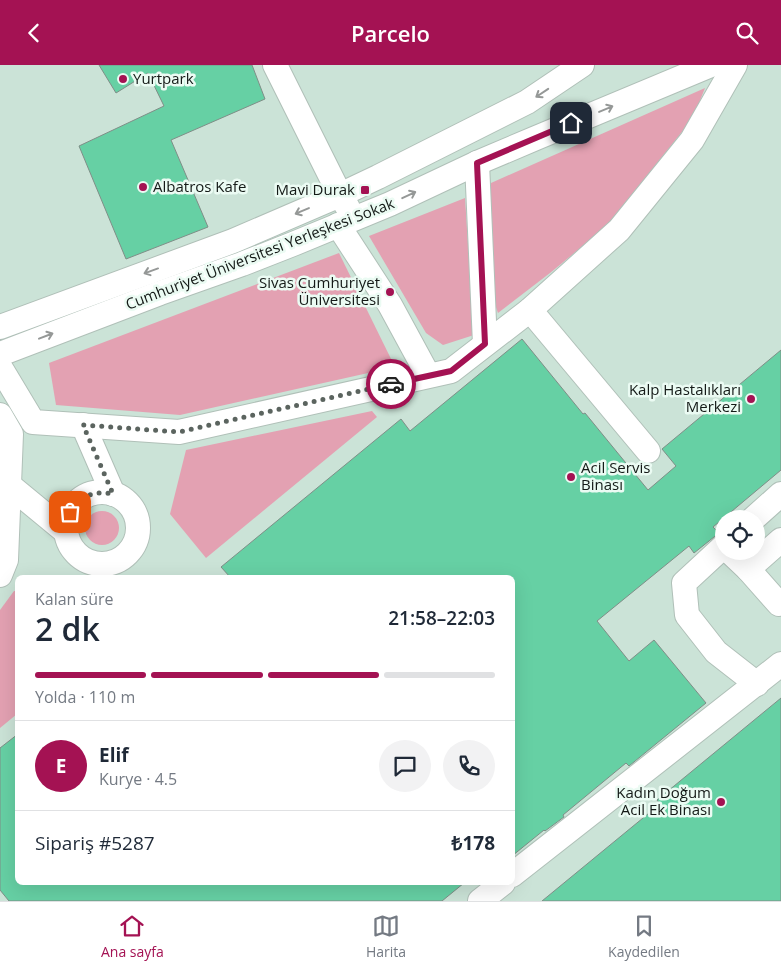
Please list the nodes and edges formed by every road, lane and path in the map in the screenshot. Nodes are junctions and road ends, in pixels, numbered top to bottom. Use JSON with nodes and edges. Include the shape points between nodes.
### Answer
{"nodes":[{"id":1,"x":275,"y":65,"type":"edge"},
{"id":2,"x":582,"y":65,"type":"edge"},
{"id":3,"x":711,"y":65,"type":"edge"},
{"id":4,"x":735,"y":65,"type":"edge"},
{"id":5,"x":477,"y":163,"type":"junction"},
{"id":6,"x":340,"y":195,"type":"junction"},
{"id":7,"x":346,"y":222,"type":"junction"},
{"id":8,"x":530,"y":309,"type":"junction"},
{"id":9,"x":0,"y":327,"type":"edge"},
{"id":10,"x":485,"y":344,"type":"junction"},
{"id":11,"x":0,"y":354,"type":"edge"},
{"id":12,"x":0,"y":367,"type":"edge"},
{"id":13,"x":428,"y":375,"type":"junction"},
{"id":14,"x":0,"y":415,"type":"edge"},
{"id":15,"x":83,"y":425,"type":"junction"},
{"id":16,"x":648,"y":451,"type":"dead end"},
{"id":17,"x":9,"y":485,"type":"junction"},
{"id":18,"x":113,"y":494,"type":"junction"},
{"id":19,"x":781,"y":494,"type":"edge"},
{"id":20,"x":763,"y":510,"type":"edge"},
{"id":21,"x":66,"y":532,"type":"junction"},
{"id":22,"x":781,"y":540,"type":"edge"},
{"id":23,"x":715,"y":554,"type":"edge"},
{"id":24,"x":738,"y":560,"type":"edge"},
{"id":25,"x":748,"y":569,"type":"junction"},
{"id":26,"x":0,"y":575,"type":"edge"},
{"id":27,"x":781,"y":602,"type":"edge"},
{"id":28,"x":781,"y":664,"type":"edge"},
{"id":29,"x":756,"y":684,"type":"junction"},
{"id":30,"x":515,"y":873,"type":"edge"},
{"id":31,"x":500,"y":885,"type":"edge"},
{"id":32,"x":480,"y":901,"type":"edge"}],
"edges":[{"from":1,"to":6,"type":"street"},
{"from":2,"to":6,"type":"street","name":"Cumhuriyet Üniversitesi Yerleşkesi Sokak","one_way":true,"via":[[528,102]]},
{"from":5,"to":3,"type":"street","name":"Cumhuriyet Üniversitesi Yerleşkesi Sokak","one_way":true},
{"from":4,"to":8,"type":"street","via":[[692,140],[619,231]]},
{"from":7,"to":5,"type":"street","name":"Cumhuriyet Üniversitesi Yerleşkesi Sokak","one_way":true},
{"from":5,"to":10,"type":"street"},
{"from":6,"to":7,"type":"street"},
{"from":6,"to":9,"type":"street","name":"Cumhuriyet Üniversitesi Yerleşkesi Sokak","one_way":true,"via":[[234,241]]},
{"from":11,"to":7,"type":"street","name":"Cumhuriyet Üniversitesi Yerleşkesi Sokak","one_way":true},
{"from":7,"to":13,"type":"street"},
{"from":8,"to":10,"type":"street"},
{"from":8,"to":16,"type":"street"},
{"from":10,"to":13,"type":"street","via":[[451,371]]},
{"from":12,"to":15,"type":"street","via":[[32,422]]},
{"from":13,"to":15,"type":"street","via":[[179,432]]},
{"from":14,"to":17,"type":"street","via":[[12,435]]},
{"from":15,"to":18,"type":"street"},
{"from":17,"to":21,"type":"street"},
{"from":17,"to":26,"type":"street","via":[[6,560]]},
{"from":18,"to":21,"type":"street","via":[[93,493],[84,497],[70,512]]},
{"from":18,"to":21,"type":"street","via":[[130,505],[136,514],[138,534],[129,553],[112,563],[91,562],[74,551]]},
{"from":19,"to":20,"type":"street"},
{"from":22,"to":25,"type":"street"},
{"from":23,"to":29,"type":"street","via":[[684,583],[686,615],[716,652]]},
{"from":24,"to":25,"type":"street"},
{"from":25,"to":27,"type":"street","via":[[779,604]]},
{"from":28,"to":29,"type":"street"},
{"from":29,"to":30,"type":"street"},
{"from":31,"to":32,"type":"street"}]}
